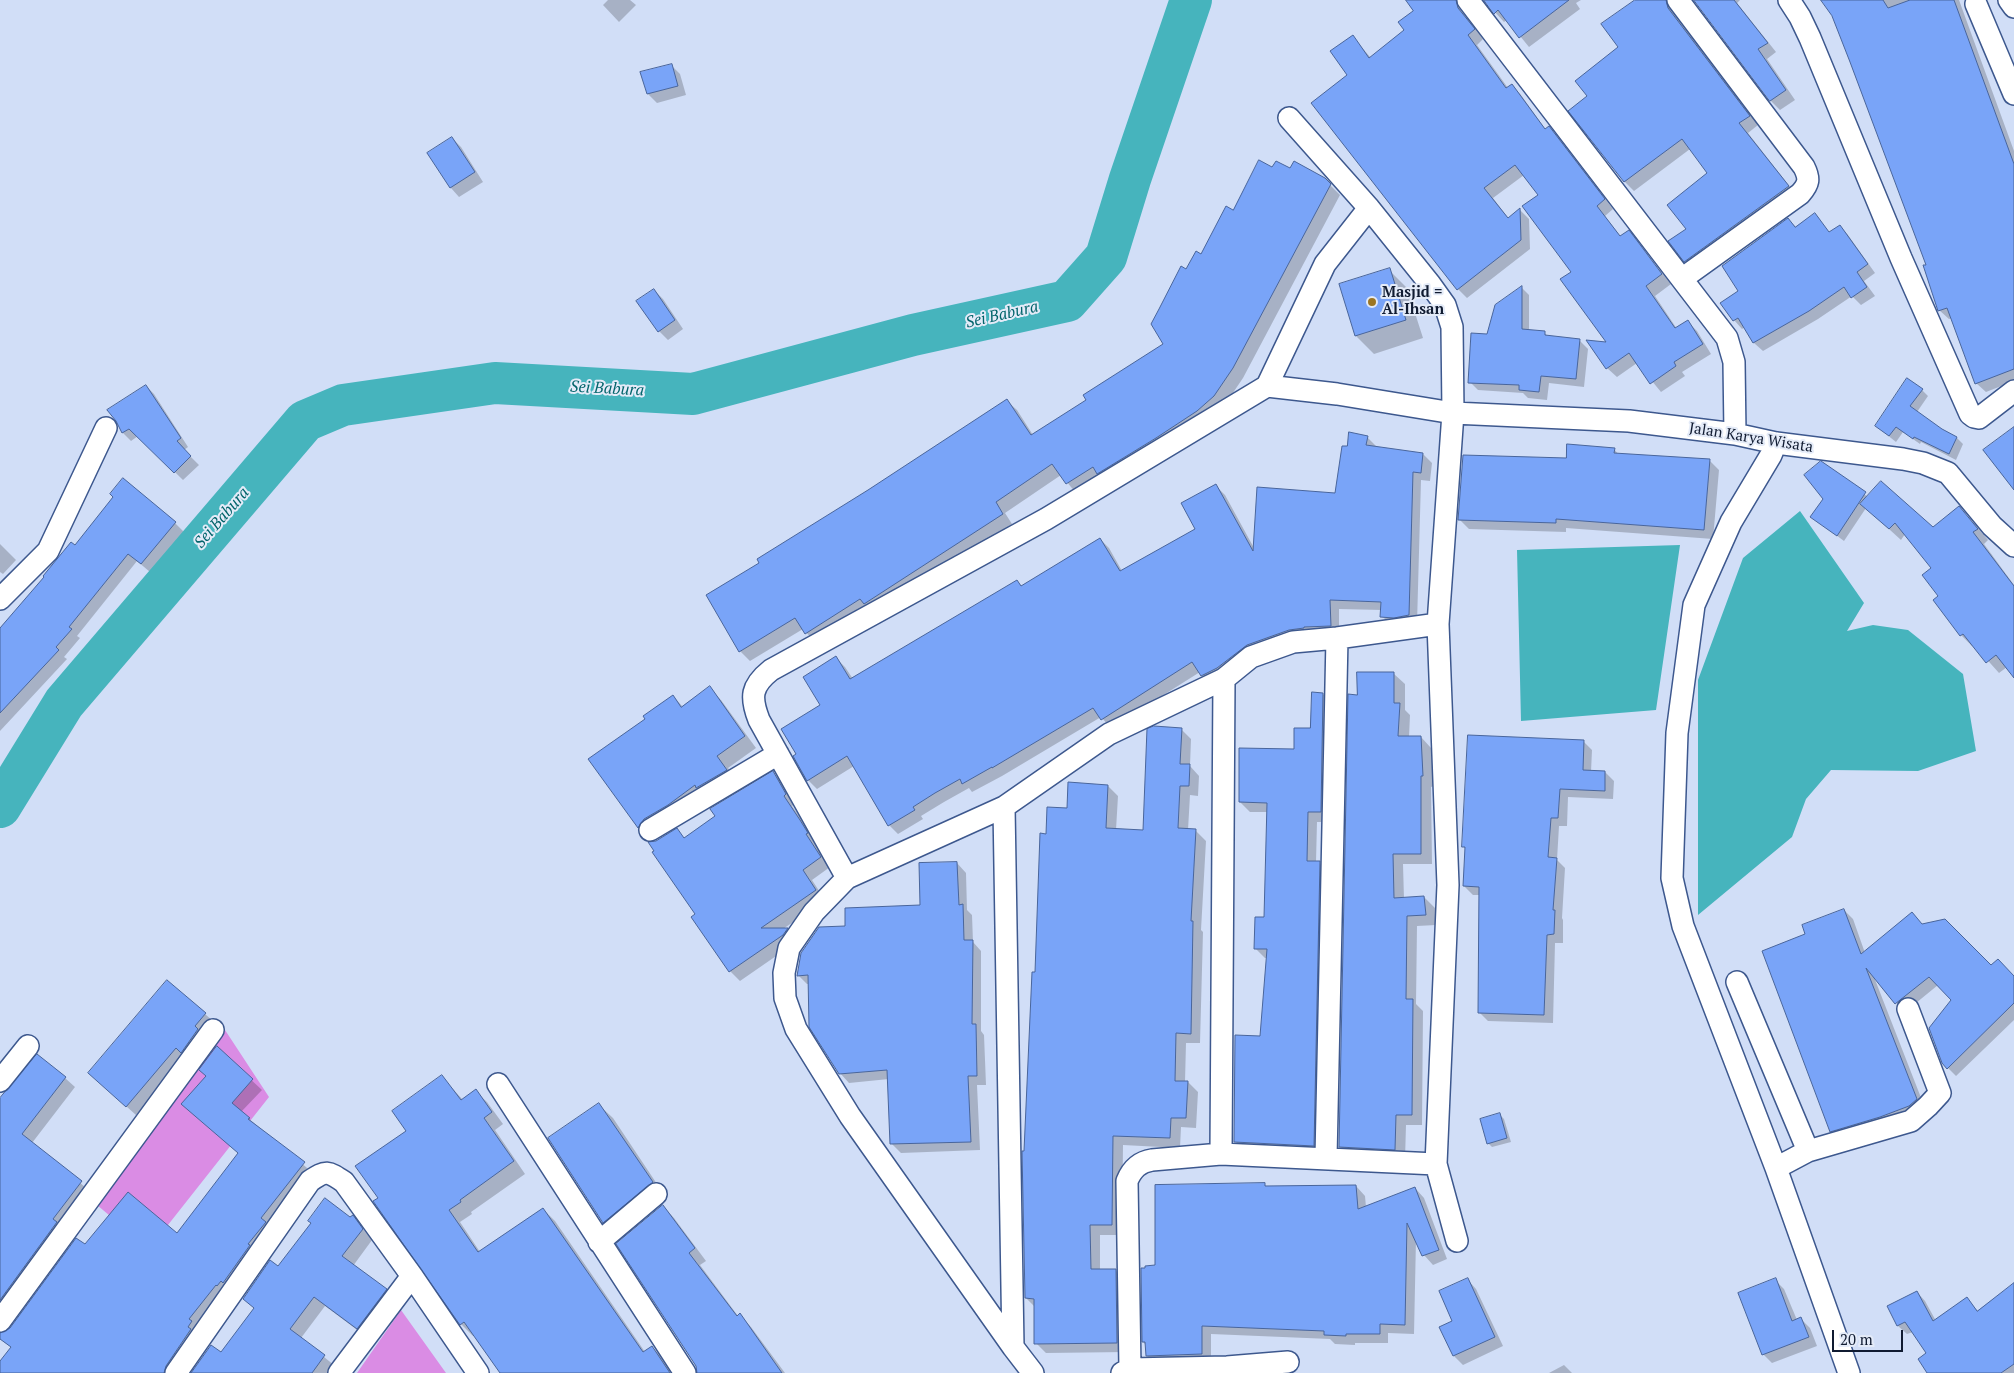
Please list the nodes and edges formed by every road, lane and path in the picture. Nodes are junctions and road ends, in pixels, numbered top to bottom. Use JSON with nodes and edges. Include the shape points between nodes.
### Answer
{"nodes":[{"id":1,"x":1468,"y":0,"type":"edge"},
{"id":2,"x":1678,"y":0,"type":"edge"},
{"id":3,"x":1789,"y":0,"type":"edge"},
{"id":4,"x":2009,"y":0,"type":"edge"},
{"id":5,"x":1974,"y":2,"type":"edge"},
{"id":6,"x":2014,"y":7,"type":"edge"},
{"id":7,"x":2014,"y":58,"type":"edge"},
{"id":8,"x":2014,"y":94,"type":"edge"},
{"id":9,"x":1290,"y":118,"type":"dead end"},
{"id":10,"x":1369,"y":208,"type":"junction"},
{"id":11,"x":1683,"y":278,"type":"junction"},
{"id":12,"x":1267,"y":386,"type":"junction"},
{"id":13,"x":2014,"y":391,"type":"edge"},
{"id":14,"x":1453,"y":413,"type":"junction"},
{"id":15,"x":106,"y":428,"type":"dead end"},
{"id":16,"x":1735,"y":434,"type":"junction"},
{"id":17,"x":1776,"y":443,"type":"junction"},
{"id":18,"x":2014,"y":546,"type":"edge"},
{"id":19,"x":0,"y":599,"type":"edge"},
{"id":20,"x":1438,"y":624,"type":"junction"},
{"id":21,"x":1337,"y":638,"type":"junction"},
{"id":22,"x":1224,"y":679,"type":"junction"},
{"id":23,"x":778,"y":754,"type":"junction"},
{"id":24,"x":1004,"y":807,"type":"junction"},
{"id":25,"x":650,"y":830,"type":"dead end"},
{"id":26,"x":847,"y":878,"type":"junction"},
{"id":27,"x":1737,"y":982,"type":"dead end"},
{"id":28,"x":1908,"y":1009,"type":"dead end"},
{"id":29,"x":213,"y":1030,"type":"dead end"},
{"id":30,"x":28,"y":1046,"type":"dead end"},
{"id":31,"x":0,"y":1082,"type":"edge"},
{"id":32,"x":498,"y":1084,"type":"dead end"},
{"id":33,"x":1808,"y":1151,"type":"junction"},
{"id":34,"x":1221,"y":1154,"type":"junction"},
{"id":35,"x":1326,"y":1158,"type":"junction"},
{"id":36,"x":1436,"y":1164,"type":"junction"},
{"id":37,"x":1776,"y":1168,"type":"junction"},
{"id":38,"x":656,"y":1194,"type":"dead end"},
{"id":39,"x":1457,"y":1241,"type":"dead end"},
{"id":40,"x":599,"y":1242,"type":"junction"},
{"id":41,"x":412,"y":1276,"type":"junction"},
{"id":42,"x":0,"y":1321,"type":"edge"},
{"id":43,"x":1013,"y":1348,"type":"junction"},
{"id":44,"x":1288,"y":1362,"type":"dead end"},
{"id":45,"x":1227,"y":1370,"type":"edge"},
{"id":46,"x":1126,"y":1371,"type":"edge"},
{"id":47,"x":176,"y":1373,"type":"edge"},
{"id":48,"x":339,"y":1373,"type":"edge"},
{"id":49,"x":478,"y":1373,"type":"edge"},
{"id":50,"x":685,"y":1373,"type":"edge"},
{"id":51,"x":1033,"y":1373,"type":"edge"},
{"id":52,"x":1849,"y":1373,"type":"edge"}],
"edges":[{"from":1,"to":11,"type":"street"},
{"from":2,"to":11,"type":"street","via":[[1804,167],[1809,180],[1800,194]]},
{"from":3,"to":13,"type":"street","via":[[1810,38],[1970,414],[1979,418]]},
{"from":4,"to":6,"type":"street"},
{"from":5,"to":7,"type":"street"},
{"from":5,"to":8,"type":"street"},
{"from":9,"to":10,"type":"street"},
{"from":10,"to":12,"type":"street","via":[[1325,264]]},
{"from":10,"to":14,"type":"street","via":[[1445,305],[1452,327]]},
{"from":11,"to":16,"type":"street","via":[[1727,338],[1734,362]]},
{"from":12,"to":14,"type":"street","name":"Jalan Karya Wisata"},
{"from":12,"to":23,"type":"street","via":[[1046,519],[771,670],[754,689],[753,704]]},
{"from":14,"to":16,"type":"street","name":"Jalan Karya Wisata","via":[[1629,421]]},
{"from":14,"to":20,"type":"street"},
{"from":15,"to":19,"type":"street","via":[[48,551]]},
{"from":16,"to":17,"type":"street","name":"Jalan Karya Wisata"},
{"from":17,"to":18,"type":"street","name":"Jalan Karya Wisata","via":[[1903,459],[1948,473],[1992,526]]},
{"from":17,"to":37,"type":"street","via":[[1730,522],[1694,605],[1677,733],[1672,878],[1683,926]]},
{"from":20,"to":21,"type":"street"},
{"from":20,"to":36,"type":"street","via":[[1448,885]]},
{"from":21,"to":22,"type":"street","via":[[1293,642],[1251,657]]},
{"from":21,"to":35,"type":"street"},
{"from":22,"to":24,"type":"street","via":[[1109,734]]},
{"from":22,"to":34,"type":"street"},
{"from":23,"to":25,"type":"street"},
{"from":23,"to":26,"type":"street"},
{"from":24,"to":26,"type":"street"},
{"from":24,"to":43,"type":"street"},
{"from":26,"to":43,"type":"street","via":[[814,912],[788,948],[784,972],[785,998],[796,1029],[850,1116]]},
{"from":27,"to":33,"type":"street"},
{"from":28,"to":33,"type":"street","via":[[1940,1093],[1911,1120]]},
{"from":29,"to":42,"type":"street"},
{"from":30,"to":31,"type":"street"},
{"from":32,"to":40,"type":"street"},
{"from":33,"to":37,"type":"street"},
{"from":34,"to":35,"type":"street"},
{"from":34,"to":46,"type":"street","via":[[1145,1161],[1130,1174],[1127,1181]]},
{"from":35,"to":36,"type":"street"},
{"from":36,"to":39,"type":"street"},
{"from":37,"to":52,"type":"street"},
{"from":38,"to":40,"type":"street"},
{"from":40,"to":50,"type":"street"},
{"from":41,"to":47,"type":"street","via":[[344,1182],[332,1174],[321,1174],[310,1181]]},
{"from":41,"to":48,"type":"street"},
{"from":41,"to":49,"type":"street"},
{"from":43,"to":51,"type":"street"},
{"from":44,"to":45,"type":"street"},
{"from":45,"to":46,"type":"street"}]}
